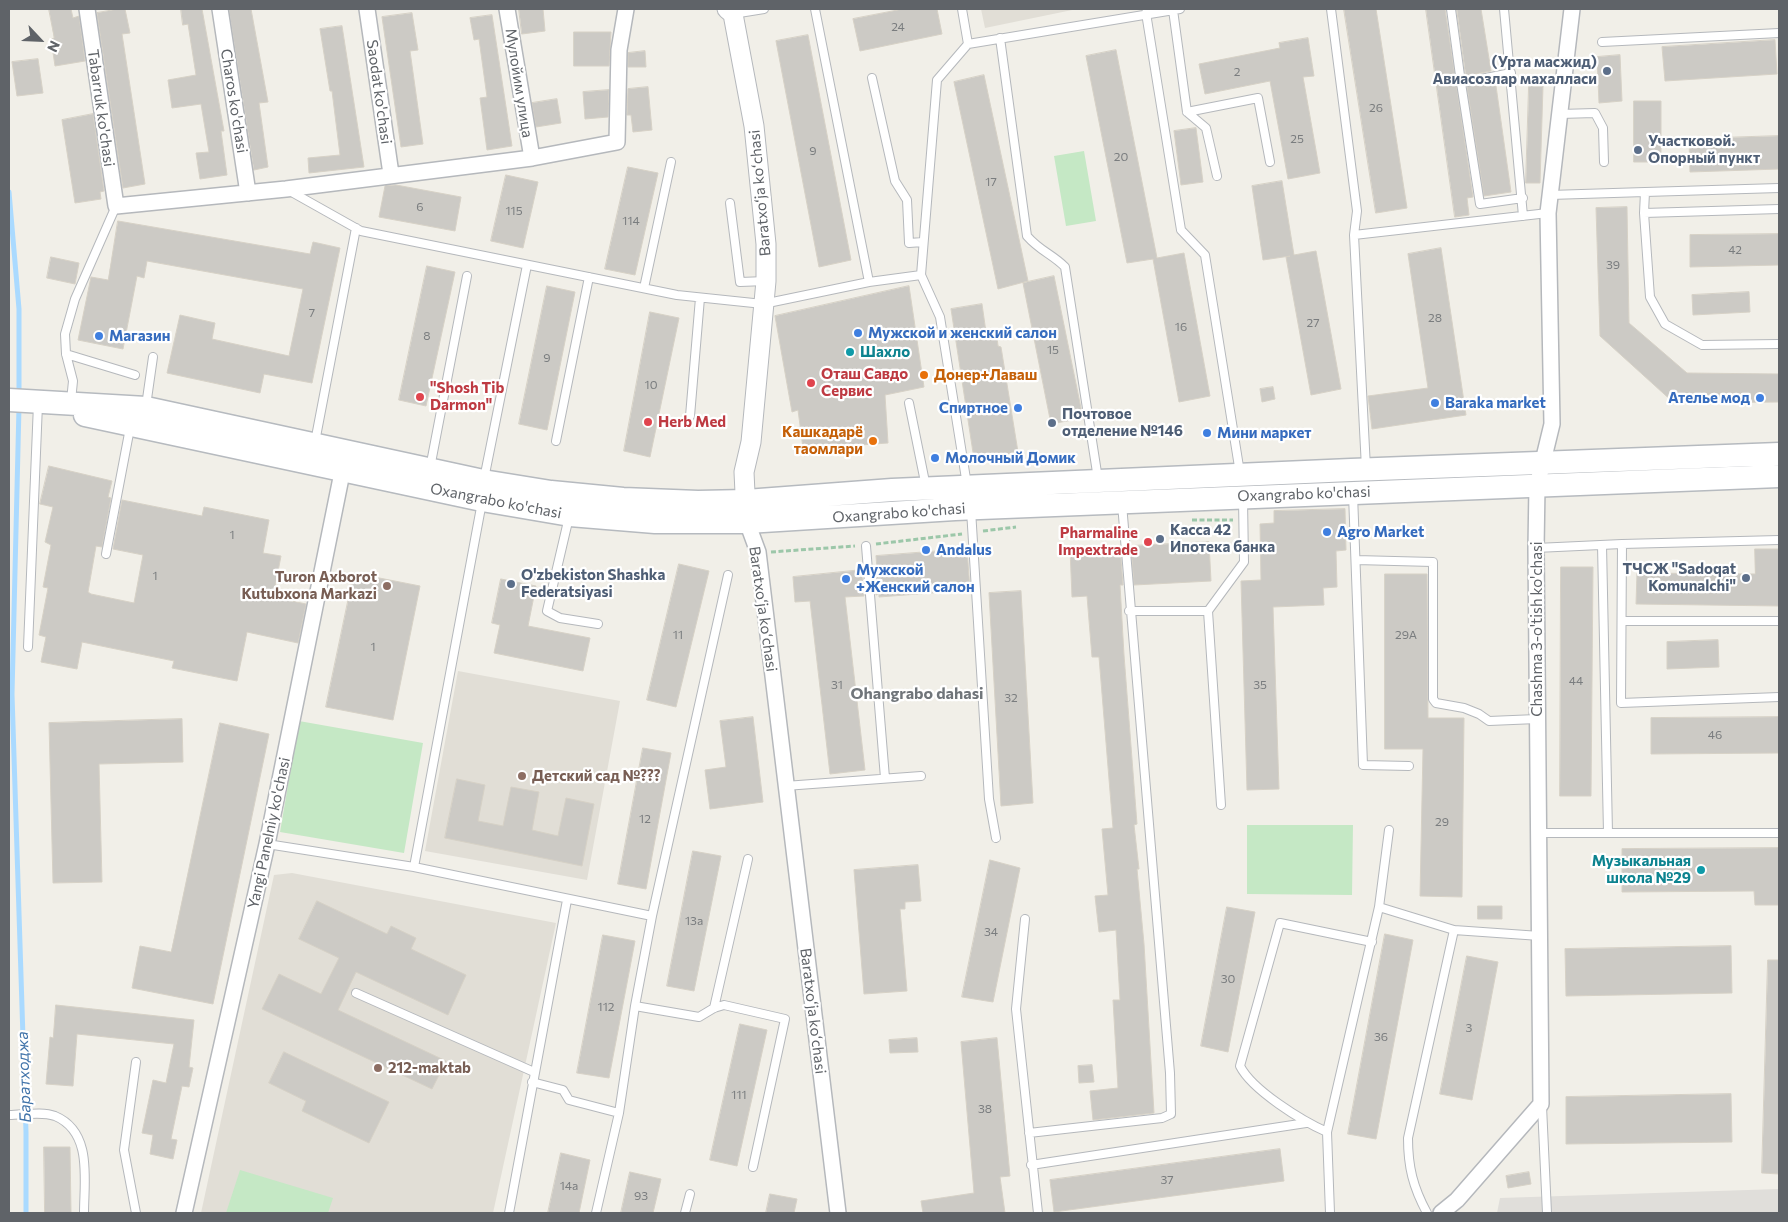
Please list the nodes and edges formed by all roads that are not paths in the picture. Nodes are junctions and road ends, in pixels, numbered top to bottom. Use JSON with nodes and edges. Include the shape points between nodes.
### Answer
{"nodes":[{"id":1,"x":87,"y":9,"type":"edge"},
{"id":2,"x":220,"y":9,"type":"edge"},
{"id":3,"x":367,"y":9,"type":"edge"},
{"id":4,"x":507,"y":9,"type":"edge"},
{"id":5,"x":626,"y":9,"type":"edge"},
{"id":6,"x":764,"y":9,"type":"edge"},
{"id":7,"x":815,"y":9,"type":"edge"},
{"id":8,"x":962,"y":9,"type":"edge"},
{"id":9,"x":1176,"y":9,"type":"edge"},
{"id":10,"x":1331,"y":9,"type":"edge"},
{"id":11,"x":1451,"y":9,"type":"edge"},
{"id":12,"x":1504,"y":9,"type":"edge"},
{"id":13,"x":1572,"y":9,"type":"edge"},
{"id":14,"x":730,"y":11,"type":"edge"},
{"id":15,"x":1146,"y":13,"type":"junction"},
{"id":16,"x":1779,"y":33,"type":"edge"},
{"id":17,"x":1000,"y":38,"type":"junction"},
{"id":18,"x":1602,"y":42,"type":"dead end"},
{"id":19,"x":968,"y":44,"type":"junction"},
{"id":20,"x":1511,"y":73,"type":"junction"},
{"id":21,"x":872,"y":78,"type":"dead end"},
{"id":22,"x":1461,"y":83,"type":"junction"},
{"id":23,"x":1188,"y":112,"type":"junction"},
{"id":24,"x":1560,"y":114,"type":"junction"},
{"id":25,"x":532,"y":158,"type":"junction"},
{"id":26,"x":671,"y":162,"type":"dead end"},
{"id":27,"x":1270,"y":162,"type":"dead end"},
{"id":28,"x":1604,"y":162,"type":"dead end"},
{"id":29,"x":391,"y":174,"type":"junction"},
{"id":30,"x":1217,"y":176,"type":"dead end"},
{"id":31,"x":1779,"y":188,"type":"edge"},
{"id":32,"x":286,"y":189,"type":"junction"},
{"id":33,"x":1645,"y":192,"type":"junction"},
{"id":34,"x":248,"y":193,"type":"junction"},
{"id":35,"x":1550,"y":195,"type":"junction"},
{"id":36,"x":1523,"y":198,"type":"junction"},
{"id":37,"x":730,"y":203,"type":"dead end"},
{"id":38,"x":116,"y":206,"type":"junction"},
{"id":39,"x":1779,"y":209,"type":"edge"},
{"id":40,"x":1548,"y":213,"type":"junction"},
{"id":41,"x":1644,"y":213,"type":"junction"},
{"id":42,"x":1523,"y":216,"type":"junction"},
{"id":43,"x":356,"y":228,"type":"junction"},
{"id":44,"x":1354,"y":235,"type":"junction"},
{"id":45,"x":924,"y":242,"type":"junction"},
{"id":46,"x":527,"y":265,"type":"junction"},
{"id":47,"x":921,"y":275,"type":"junction"},
{"id":48,"x":467,"y":276,"type":"dead end"},
{"id":49,"x":588,"y":277,"type":"junction"},
{"id":50,"x":766,"y":281,"type":"junction"},
{"id":51,"x":869,"y":282,"type":"junction"},
{"id":52,"x":644,"y":288,"type":"junction"},
{"id":53,"x":700,"y":298,"type":"junction"},
{"id":54,"x":763,"y":304,"type":"junction"},
{"id":55,"x":1779,"y":344,"type":"edge"},
{"id":56,"x":66,"y":354,"type":"junction"},
{"id":57,"x":153,"y":357,"type":"dead end"},
{"id":58,"x":135,"y":375,"type":"dead end"},
{"id":59,"x":22,"y":402,"type":"edge"},
{"id":60,"x":908,"y":404,"type":"dead end"},
{"id":61,"x":70,"y":408,"type":"junction"},
{"id":62,"x":146,"y":408,"type":"junction"},
{"id":63,"x":690,"y":416,"type":"dead end"},
{"id":64,"x":131,"y":426,"type":"junction"},
{"id":65,"x":556,"y":441,"type":"dead end"},
{"id":66,"x":315,"y":444,"type":"junction"},
{"id":67,"x":1779,"y":454,"type":"edge"},
{"id":68,"x":344,"y":461,"type":"junction"},
{"id":69,"x":1543,"y":463,"type":"junction"},
{"id":70,"x":430,"y":470,"type":"junction"},
{"id":71,"x":1779,"y":476,"type":"edge"},
{"id":72,"x":1098,"y":481,"type":"junction"},
{"id":73,"x":1359,"y":481,"type":"junction"},
{"id":74,"x":1242,"y":486,"type":"junction"},
{"id":75,"x":1537,"y":486,"type":"junction"},
{"id":76,"x":926,"y":489,"type":"junction"},
{"id":77,"x":483,"y":490,"type":"junction"},
{"id":78,"x":969,"y":498,"type":"junction"},
{"id":79,"x":1122,"y":502,"type":"junction"},
{"id":80,"x":746,"y":512,"type":"junction"},
{"id":81,"x":570,"y":515,"type":"junction"},
{"id":82,"x":1779,"y":540,"type":"edge"},
{"id":83,"x":1622,"y":544,"type":"junction"},
{"id":84,"x":1602,"y":545,"type":"junction"},
{"id":85,"x":866,"y":546,"type":"road end"},
{"id":86,"x":1536,"y":548,"type":"junction"},
{"id":87,"x":106,"y":554,"type":"dead end"},
{"id":88,"x":1356,"y":560,"type":"junction"},
{"id":89,"x":728,"y":575,"type":"dead end"},
{"id":90,"x":1129,"y":611,"type":"junction"},
{"id":91,"x":1208,"y":611,"type":"junction"},
{"id":92,"x":1779,"y":620,"type":"edge"},
{"id":93,"x":1622,"y":621,"type":"junction"},
{"id":94,"x":598,"y":624,"type":"dead end"},
{"id":95,"x":28,"y":647,"type":"dead end"},
{"id":96,"x":1779,"y":697,"type":"edge"},
{"id":97,"x":1537,"y":719,"type":"junction"},
{"id":98,"x":1409,"y":766,"type":"dead end"},
{"id":99,"x":921,"y":776,"type":"dead end"},
{"id":100,"x":885,"y":778,"type":"junction"},
{"id":101,"x":785,"y":786,"type":"junction"},
{"id":102,"x":1220,"y":805,"type":"dead end"},
{"id":103,"x":1389,"y":830,"type":"dead end"},
{"id":104,"x":1539,"y":833,"type":"junction"},
{"id":105,"x":1608,"y":833,"type":"junction"},
{"id":106,"x":1779,"y":833,"type":"edge"},
{"id":107,"x":996,"y":838,"type":"dead end"},
{"id":108,"x":267,"y":844,"type":"junction"},
{"id":109,"x":748,"y":859,"type":"dead end"},
{"id":110,"x":414,"y":867,"type":"junction"},
{"id":111,"x":567,"y":900,"type":"junction"},
{"id":112,"x":1379,"y":907,"type":"junction"},
{"id":113,"x":652,"y":916,"type":"junction"},
{"id":114,"x":1024,"y":919,"type":"dead end"},
{"id":115,"x":1454,"y":930,"type":"junction"},
{"id":116,"x":1540,"y":936,"type":"junction"},
{"id":117,"x":1372,"y":942,"type":"junction"},
{"id":118,"x":356,"y":993,"type":"dead end"},
{"id":119,"x":635,"y":1006,"type":"junction"},
{"id":120,"x":714,"y":1008,"type":"junction"},
{"id":121,"x":136,"y":1062,"type":"dead end"},
{"id":122,"x":534,"y":1072,"type":"junction"},
{"id":123,"x":532,"y":1082,"type":"junction"},
{"id":124,"x":1541,"y":1104,"type":"junction"},
{"id":125,"x":619,"y":1113,"type":"junction"},
{"id":126,"x":13,"y":1115,"type":"edge"},
{"id":127,"x":1306,"y":1123,"type":"junction"},
{"id":128,"x":1327,"y":1132,"type":"junction"},
{"id":129,"x":1028,"y":1133,"type":"junction"},
{"id":130,"x":1031,"y":1165,"type":"junction"},
{"id":131,"x":753,"y":1167,"type":"dead end"},
{"id":132,"x":690,"y":1194,"type":"dead end"},
{"id":133,"x":84,"y":1213,"type":"edge"},
{"id":134,"x":136,"y":1213,"type":"edge"},
{"id":135,"x":184,"y":1213,"type":"edge"},
{"id":136,"x":509,"y":1213,"type":"edge"},
{"id":137,"x":596,"y":1213,"type":"edge"},
{"id":138,"x":685,"y":1213,"type":"edge"},
{"id":139,"x":838,"y":1213,"type":"edge"},
{"id":140,"x":1038,"y":1213,"type":"edge"},
{"id":141,"x":1330,"y":1213,"type":"edge"},
{"id":142,"x":1427,"y":1213,"type":"edge"},
{"id":143,"x":1441,"y":1213,"type":"edge"},
{"id":144,"x":1547,"y":1213,"type":"edge"}],
"edges":[{"from":1,"to":38,"type":"street","name":"Tabarruk ko'chasi"},
{"from":2,"to":34,"type":"street","name":"Charos ko'chasi"},
{"from":3,"to":29,"type":"street","name":"Saodat ko'chasi"},
{"from":4,"to":25,"type":"street","name":"Мулойим улица"},
{"from":5,"to":25,"type":"street","via":[[619,50],[617,142]]},
{"from":6,"to":14,"type":"lane"},
{"from":7,"to":51,"type":"lane"},
{"from":8,"to":19,"type":"lane"},
{"from":9,"to":15,"type":"lane"},
{"from":9,"to":23,"type":"lane"},
{"from":10,"to":44,"type":"lane","via":[[1357,211]]},
{"from":11,"to":22,"type":"lane"},
{"from":12,"to":20,"type":"lane"},
{"from":13,"to":24,"type":"street","name":"Chashma 3-o'tish ko'chasi"},
{"from":14,"to":50,"type":"street","name":"Baratxoʻja koʻchasi","via":[[760,170]]},
{"from":15,"to":17,"type":"lane"},
{"from":15,"to":74,"type":"lane","via":[[1181,230],[1205,255]]},
{"from":16,"to":18,"type":"lane"},
{"from":17,"to":19,"type":"lane"},
{"from":17,"to":72,"type":"lane","via":[[1027,236],[1039,250],[1065,267]]},
{"from":19,"to":45,"type":"lane","via":[[937,80]]},
{"from":20,"to":22,"type":"lane"},
{"from":20,"to":36,"type":"lane"},
{"from":21,"to":45,"type":"lane","via":[[895,181],[906,200],[909,243]]},
{"from":22,"to":36,"type":"lane","via":[[1480,204]]},
{"from":23,"to":27,"type":"lane","via":[[1258,98]]},
{"from":23,"to":30,"type":"lane","via":[[1206,128]]},
{"from":24,"to":28,"type":"lane","via":[[1595,113],[1603,128]]},
{"from":24,"to":35,"type":"street","name":"Chashma 3-o'tish ko'chasi"},
{"from":25,"to":29,"type":"street"},
{"from":26,"to":52,"type":"lane"},
{"from":29,"to":32,"type":"street"},
{"from":31,"to":33,"type":"lane"},
{"from":32,"to":34,"type":"street"},
{"from":32,"to":43,"type":"lane"},
{"from":33,"to":35,"type":"lane"},
{"from":33,"to":41,"type":"lane"},
{"from":34,"to":38,"type":"street"},
{"from":35,"to":40,"type":"street","name":"Chashma 3-o'tish ko'chasi"},
{"from":36,"to":42,"type":"lane"},
{"from":37,"to":50,"type":"lane","via":[[740,282]]},
{"from":38,"to":56,"type":"lane","via":[[75,298],[65,334]]},
{"from":39,"to":41,"type":"lane"},
{"from":40,"to":42,"type":"lane"},
{"from":40,"to":69,"type":"street","name":"Chashma 3-o'tish ko'chasi","via":[[1552,424]]},
{"from":41,"to":55,"type":"lane","via":[[1650,297],[1665,324],[1702,345]]},
{"from":42,"to":44,"type":"lane"},
{"from":43,"to":46,"type":"lane"},
{"from":43,"to":66,"type":"lane"},
{"from":44,"to":73,"type":"lane"},
{"from":45,"to":47,"type":"lane"},
{"from":46,"to":49,"type":"lane"},
{"from":46,"to":77,"type":"lane"},
{"from":47,"to":51,"type":"lane"},
{"from":47,"to":78,"type":"lane","via":[[940,317]]},
{"from":48,"to":70,"type":"lane"},
{"from":49,"to":52,"type":"lane"},
{"from":49,"to":65,"type":"lane"},
{"from":50,"to":54,"type":"street","name":"Baratxoʻja koʻchasi"},
{"from":51,"to":54,"type":"lane"},
{"from":52,"to":53,"type":"lane"},
{"from":53,"to":54,"type":"lane"},
{"from":53,"to":63,"type":"lane"},
{"from":54,"to":80,"type":"street","name":"Baratxoʻja koʻchasi","via":[[751,442],[744,472]]},
{"from":56,"to":58,"type":"lane"},
{"from":56,"to":61,"type":"lane","via":[[73,382]]},
{"from":57,"to":62,"type":"lane"},
{"from":59,"to":61,"type":"main road","name":"Oxangrabo ko'chasi"},
{"from":59,"to":95,"type":"lane"},
{"from":60,"to":76,"type":"lane"},
{"from":61,"to":62,"type":"main road","name":"Oxangrabo ko'chasi"},
{"from":61,"to":64,"type":"main road","name":"Oxangrabo ko'chasi"},
{"from":62,"to":66,"type":"main road","name":"Oxangrabo ko'chasi"},
{"from":64,"to":68,"type":"main road","name":"Oxangrabo ko'chasi"},
{"from":64,"to":87,"type":"lane"},
{"from":66,"to":68,"type":"main road","name":"Oxangrabo ko'chasi"},
{"from":67,"to":69,"type":"main road","name":"Oxangrabo ko'chasi"},
{"from":68,"to":70,"type":"main road","name":"Oxangrabo ko'chasi"},
{"from":68,"to":77,"type":"main road","name":"Oxangrabo ko'chasi"},
{"from":68,"to":108,"type":"street","name":"Yangi Panelniy ko'chasi"},
{"from":69,"to":73,"type":"main road","name":"Oxangrabo ko'chasi"},
{"from":69,"to":75,"type":"street","name":"Chashma 3-o'tish ko'chasi"},
{"from":70,"to":77,"type":"main road","name":"Oxangrabo ko'chasi"},
{"from":71,"to":75,"type":"main road","name":"Oxangrabo ko'chasi"},
{"from":72,"to":74,"type":"main road","name":"Oxangrabo ko'chasi"},
{"from":72,"to":78,"type":"main road","name":"Oxangrabo ko'chasi"},
{"from":73,"to":74,"type":"main road","name":"Oxangrabo ko'chasi"},
{"from":73,"to":75,"type":"main road","name":"Oxangrabo ko'chasi"},
{"from":73,"to":88,"type":"lane"},
{"from":74,"to":79,"type":"main road","name":"Oxangrabo ko'chasi"},
{"from":74,"to":91,"type":"lane","via":[[1244,562]]},
{"from":75,"to":86,"type":"street","name":"Chashma 3-o'tish ko'chasi"},
{"from":76,"to":78,"type":"main road","name":"Oxangrabo ko'chasi"},
{"from":76,"to":80,"type":"main road","name":"Oxangrabo ko'chasi"},
{"from":77,"to":80,"type":"main road","name":"Oxangrabo ko'chasi","via":[[550,492]]},
{"from":77,"to":81,"type":"main road","name":"Oxangrabo ko'chasi"},
{"from":77,"to":110,"type":"lane"},
{"from":78,"to":79,"type":"main road","name":"Oxangrabo ko'chasi"},
{"from":78,"to":80,"type":"main road","name":"Oxangrabo ko'chasi"},
{"from":78,"to":107,"type":"lane","via":[[988,799]]},
{"from":79,"to":90,"type":"lane"},
{"from":80,"to":81,"type":"main road","name":"Oxangrabo ko'chasi","via":[[648,522]]},
{"from":80,"to":101,"type":"street","name":"Baratxoʻja koʻchasi","via":[[758,552]]},
{"from":81,"to":94,"type":"lane","via":[[547,611],[560,618]]},
{"from":82,"to":83,"type":"lane"},
{"from":83,"to":84,"type":"lane"},
{"from":83,"to":93,"type":"lane"},
{"from":84,"to":86,"type":"lane"},
{"from":84,"to":105,"type":"lane"},
{"from":85,"to":100,"type":"lane"},
{"from":86,"to":97,"type":"street","name":"Chashma 3-o'tish ko'chasi"},
{"from":88,"to":97,"type":"lane","via":[[1433,562],[1433,699],[1436,703],[1464,708],[1489,721]]},
{"from":88,"to":98,"type":"lane","via":[[1363,765]]},
{"from":89,"to":113,"type":"lane"},
{"from":90,"to":91,"type":"lane"},
{"from":90,"to":129,"type":"lane","via":[[1171,1114],[1162,1118]]},
{"from":91,"to":102,"type":"lane"},
{"from":92,"to":93,"type":"lane"},
{"from":93,"to":96,"type":"lane","via":[[1621,703]]},
{"from":97,"to":104,"type":"street","name":"Chashma 3-o'tish ko'chasi"},
{"from":99,"to":100,"type":"lane"},
{"from":100,"to":101,"type":"lane"},
{"from":101,"to":139,"type":"street","name":"Baratxoʻja koʻchasi"},
{"from":103,"to":112,"type":"lane"},
{"from":104,"to":105,"type":"lane"},
{"from":104,"to":116,"type":"street","name":"Chashma 3-o'tish ko'chasi"},
{"from":105,"to":106,"type":"lane"},
{"from":108,"to":110,"type":"lane"},
{"from":108,"to":135,"type":"street","name":"Yangi Panelniy ko'chasi"},
{"from":109,"to":120,"type":"lane"},
{"from":110,"to":111,"type":"lane"},
{"from":111,"to":113,"type":"lane"},
{"from":111,"to":122,"type":"lane"},
{"from":112,"to":115,"type":"lane"},
{"from":112,"to":117,"type":"lane"},
{"from":113,"to":119,"type":"lane"},
{"from":114,"to":129,"type":"lane","via":[[1016,1009]]},
{"from":115,"to":116,"type":"lane"},
{"from":115,"to":142,"type":"lane","via":[[1408,1138],[1408,1164]]},
{"from":116,"to":124,"type":"street","name":"Chashma 3-o'tish ko'chasi"},
{"from":117,"to":127,"type":"lane","via":[[1280,923],[1240,1066],[1246,1078]]},
{"from":117,"to":128,"type":"lane"},
{"from":118,"to":122,"type":"lane"},
{"from":119,"to":120,"type":"lane","via":[[699,1017]]},
{"from":119,"to":125,"type":"lane"},
{"from":120,"to":131,"type":"lane","via":[[724,1006],[785,1019]]},
{"from":121,"to":134,"type":"lane","via":[[124,1150]]},
{"from":122,"to":123,"type":"lane"},
{"from":123,"to":125,"type":"lane","via":[[562,1090],[569,1100]]},
{"from":123,"to":136,"type":"lane"},
{"from":124,"to":143,"type":"street","via":[[1457,1200]]},
{"from":124,"to":144,"type":"lane"},
{"from":125,"to":137,"type":"lane"},
{"from":126,"to":133,"type":"lane","via":[[54,1116],[76,1130],[84,1159]]},
{"from":127,"to":128,"type":"lane"},
{"from":127,"to":130,"type":"lane"},
{"from":128,"to":141,"type":"lane"},
{"from":129,"to":130,"type":"lane"},
{"from":130,"to":140,"type":"lane"},
{"from":132,"to":138,"type":"lane"}]}
